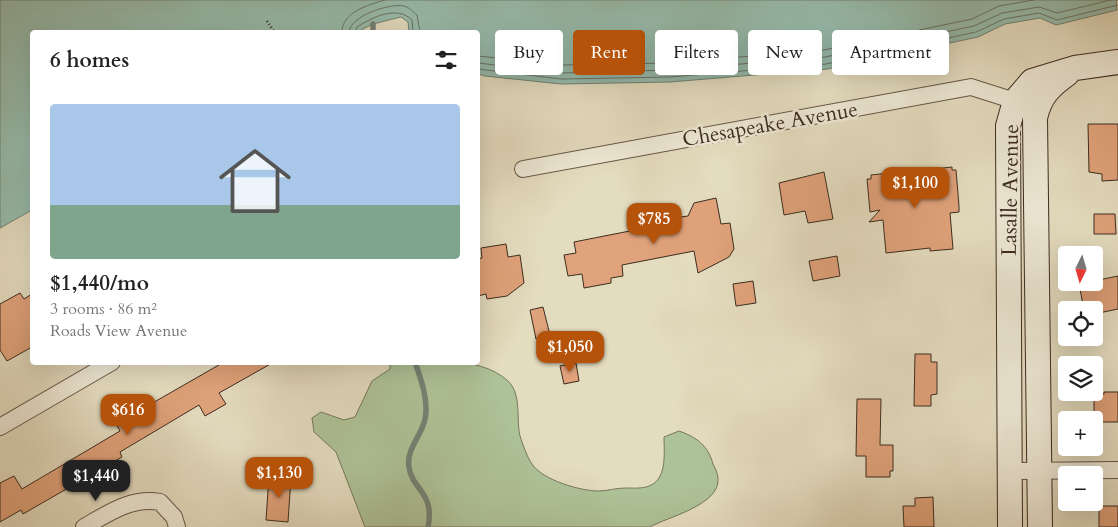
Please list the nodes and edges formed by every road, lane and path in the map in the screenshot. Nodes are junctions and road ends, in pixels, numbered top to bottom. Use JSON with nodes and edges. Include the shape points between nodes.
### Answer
{"nodes":[{"id":1,"x":267,"y":21,"type":"dead end"},
{"id":2,"x":273,"y":30,"type":"edge"},
{"id":3,"x":1118,"y":62,"type":"edge"},
{"id":4,"x":1075,"y":68,"type":"junction"},
{"id":5,"x":1015,"y":101,"type":"junction"},
{"id":6,"x":522,"y":169,"type":"dead end"},
{"id":7,"x":107,"y":365,"type":"edge"},
{"id":8,"x":0,"y":427,"type":"edge"},
{"id":9,"x":1118,"y":470,"type":"edge"},
{"id":10,"x":1009,"y":471,"type":"junction"},
{"id":11,"x":1039,"y":471,"type":"junction"},
{"id":12,"x":84,"y":527,"type":"edge"},
{"id":13,"x":177,"y":527,"type":"edge"},
{"id":14,"x":1010,"y":527,"type":"edge"},
{"id":15,"x":1040,"y":527,"type":"edge"}],
"edges":[{"from":1,"to":2,"type":"path"},
{"from":3,"to":4,"type":"main road"},
{"from":4,"to":5,"type":"main road","name":"Lasalle Avenue","via":[[1032,81]]},
{"from":4,"to":11,"type":"main road","name":"Lasalle Avenue","via":[[1047,90],[1035,118]]},
{"from":5,"to":6,"type":"street","name":"Chesapeake Avenue","via":[[971,87]]},
{"from":5,"to":10,"type":"main road","name":"Lasalle Avenue","via":[[1008,126],[1007,148]]},
{"from":7,"to":8,"type":"street"},
{"from":9,"to":11,"type":"street"},
{"from":10,"to":11,"type":"street"},
{"from":10,"to":14,"type":"main road","name":"Lasalle Avenue"},
{"from":11,"to":15,"type":"main road","name":"Lasalle Avenue"},
{"from":12,"to":13,"type":"street","via":[[123,505],[140,500],[160,502],[174,517]]}]}
